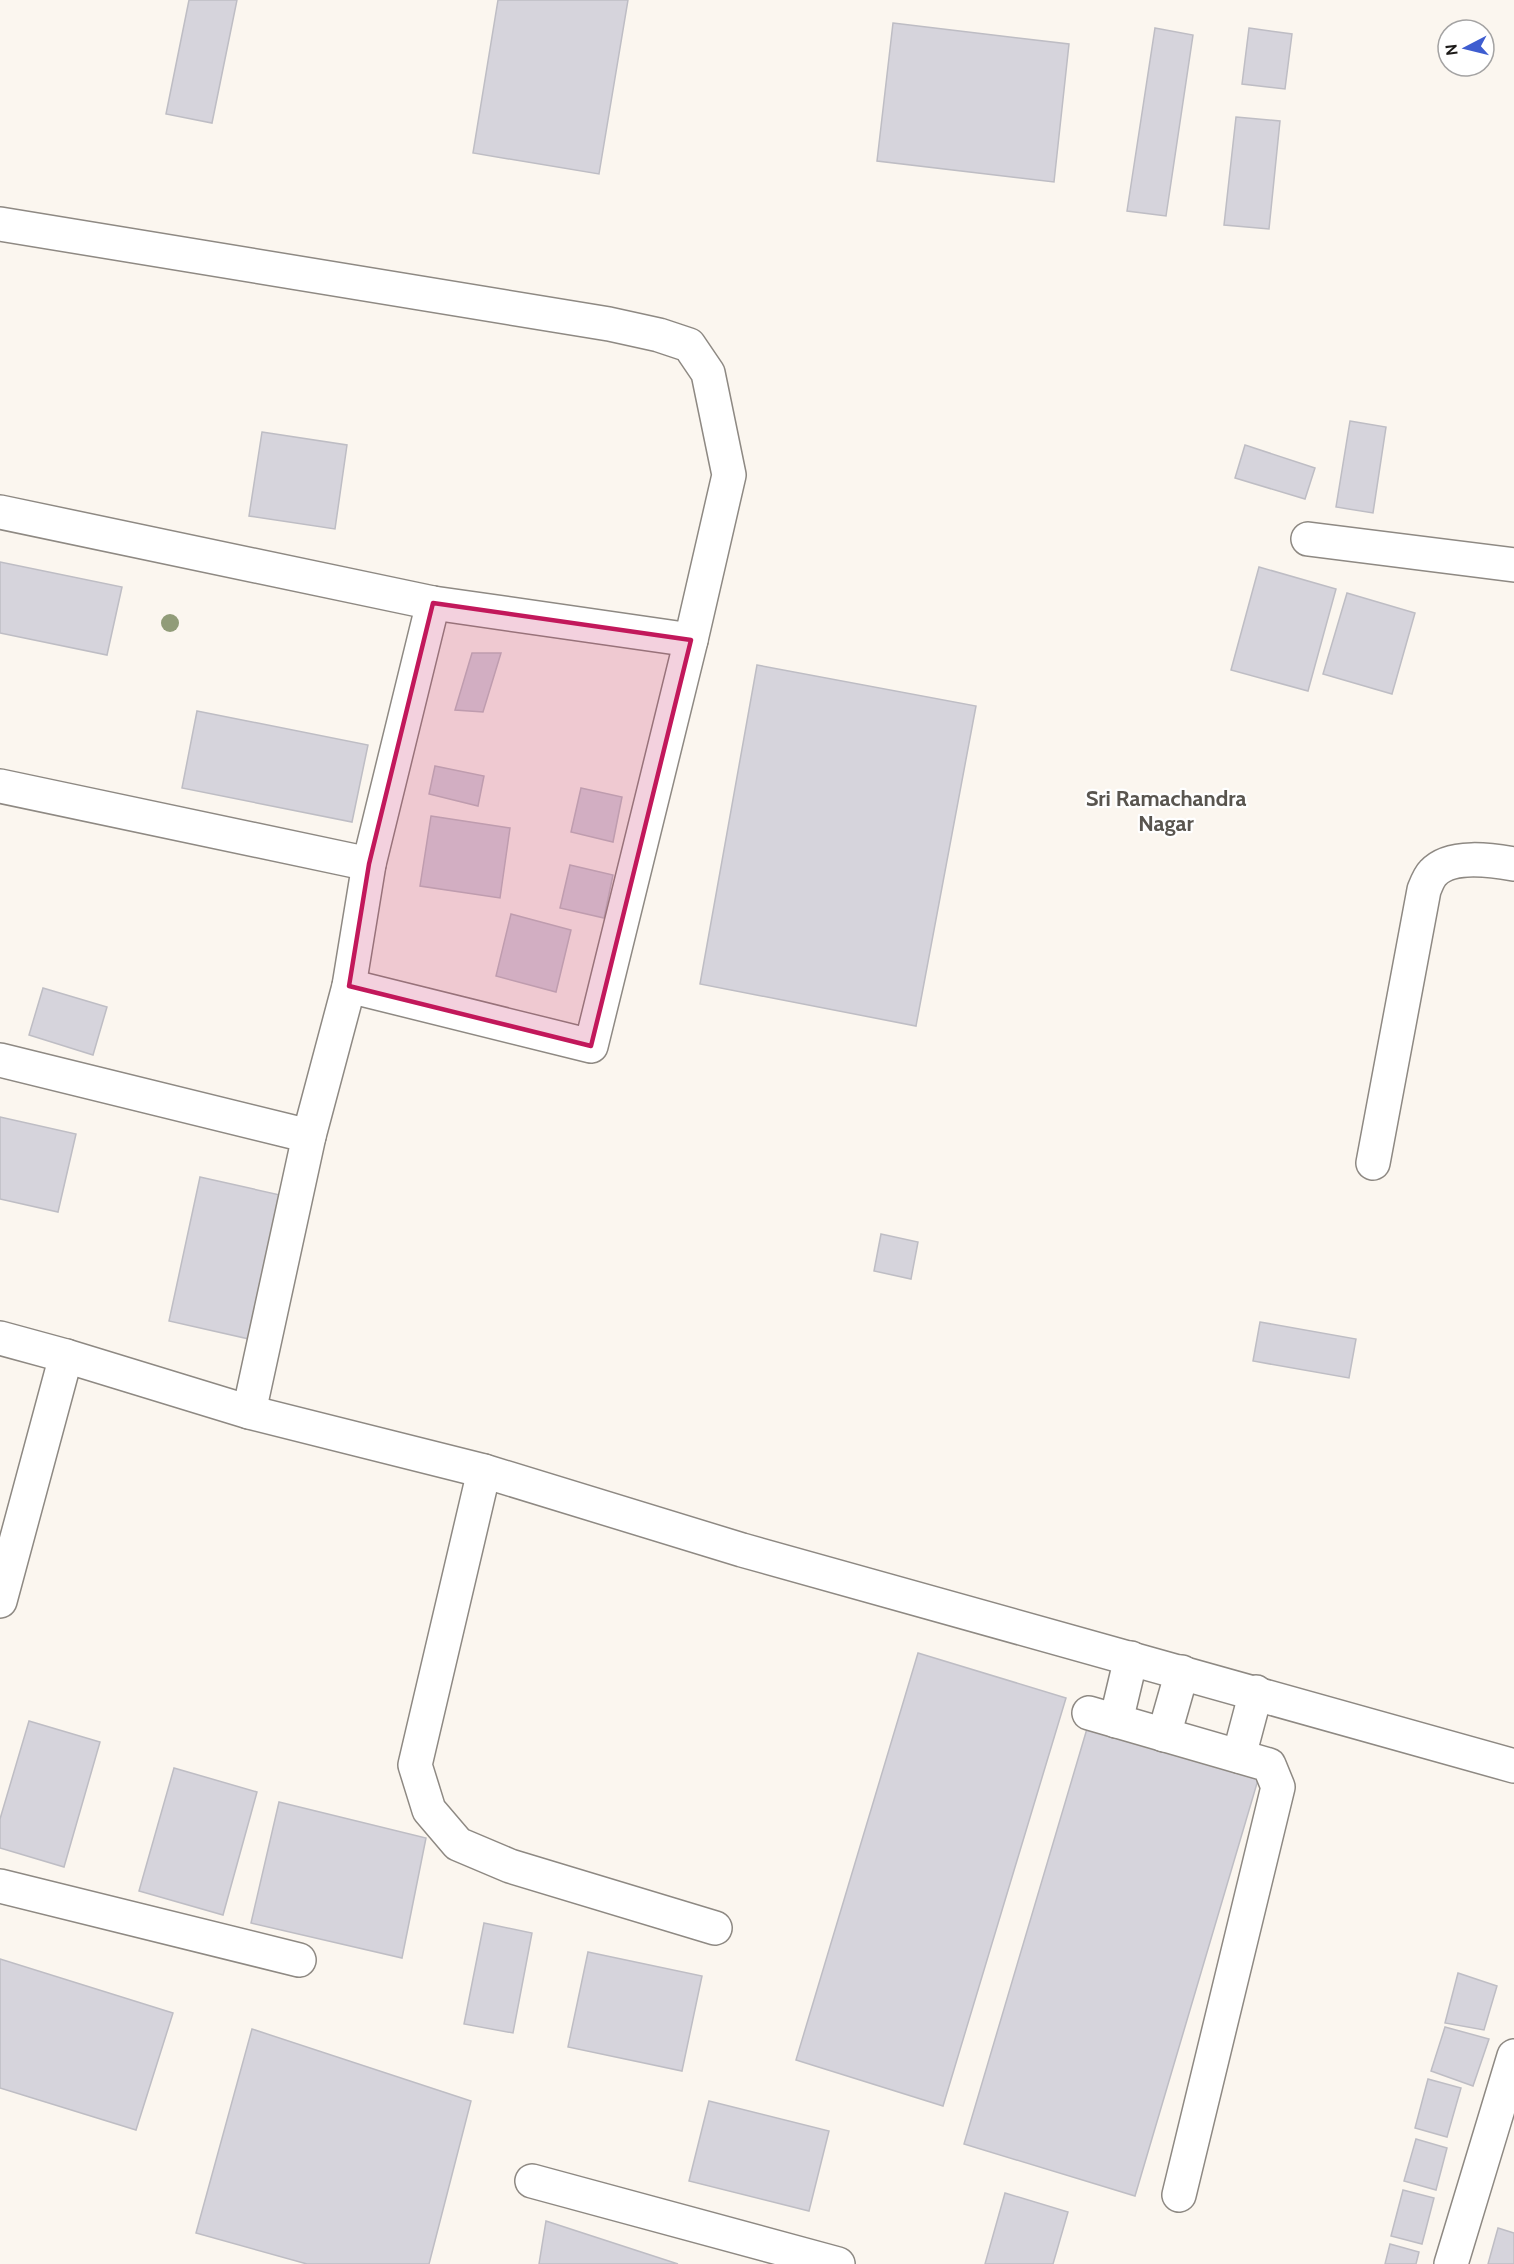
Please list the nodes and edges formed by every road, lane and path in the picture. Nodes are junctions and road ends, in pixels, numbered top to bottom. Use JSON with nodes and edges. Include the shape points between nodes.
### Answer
{"nodes":[{"id":1,"x":0,"y":224,"type":"edge"},
{"id":2,"x":0,"y":512,"type":"edge"},
{"id":3,"x":1308,"y":539,"type":"dead end"},
{"id":4,"x":1514,"y":565,"type":"edge"},
{"id":5,"x":433,"y":603,"type":"junction"},
{"id":6,"x":692,"y":640,"type":"junction"},
{"id":7,"x":0,"y":786,"type":"edge"},
{"id":8,"x":369,"y":864,"type":"junction"},
{"id":9,"x":1514,"y":864,"type":"edge"},
{"id":10,"x":348,"y":986,"type":"junction"},
{"id":11,"x":0,"y":1060,"type":"edge"},
{"id":12,"x":309,"y":1136,"type":"junction"},
{"id":13,"x":1373,"y":1163,"type":"dead end"},
{"id":14,"x":0,"y":1338,"type":"edge"},
{"id":15,"x":66,"y":1356,"type":"junction"},
{"id":16,"x":249,"y":1412,"type":"junction"},
{"id":17,"x":484,"y":1471,"type":"junction"},
{"id":18,"x":5,"y":1560,"type":"edge"},
{"id":19,"x":0,"y":1601,"type":"edge"},
{"id":20,"x":1131,"y":1658,"type":"junction"},
{"id":21,"x":1182,"y":1672,"type":"junction"},
{"id":22,"x":1256,"y":1692,"type":"junction"},
{"id":23,"x":1164,"y":1735,"type":"junction"},
{"id":24,"x":1239,"y":1756,"type":"junction"},
{"id":25,"x":1514,"y":1766,"type":"edge"},
{"id":26,"x":0,"y":1886,"type":"edge"},
{"id":27,"x":715,"y":1928,"type":"dead end"},
{"id":28,"x":299,"y":1960,"type":"dead end"},
{"id":29,"x":1514,"y":2056,"type":"edge"},
{"id":30,"x":532,"y":2181,"type":"dead end"},
{"id":31,"x":1179,"y":2195,"type":"dead end"},
{"id":32,"x":838,"y":2264,"type":"edge"},
{"id":33,"x":1451,"y":2264,"type":"edge"}],
"edges":[{"from":1,"to":6,"type":"street","via":[[609,324],[659,334],[689,345],[708,373],[729,475]]},
{"from":2,"to":5,"type":"street"},
{"from":3,"to":4,"type":"street"},
{"from":5,"to":6,"type":"street"},
{"from":5,"to":8,"type":"street"},
{"from":6,"to":10,"type":"street","via":[[591,1046]]},
{"from":7,"to":8,"type":"street"},
{"from":8,"to":10,"type":"street"},
{"from":9,"to":13,"type":"street","via":[[1470,859],[1451,864],[1433,872],[1424,890]]},
{"from":10,"to":12,"type":"street"},
{"from":11,"to":12,"type":"street"},
{"from":12,"to":16,"type":"street"},
{"from":14,"to":15,"type":"street"},
{"from":15,"to":16,"type":"street"},
{"from":15,"to":18,"type":"street"},
{"from":16,"to":17,"type":"street"},
{"from":17,"to":20,"type":"street","via":[[742,1550]]},
{"from":17,"to":27,"type":"street","via":[[415,1765],[429,1810],[458,1844],[468,1849],[510,1866]]},
{"from":18,"to":19,"type":"street"},
{"from":20,"to":21,"type":"street"},
{"from":20,"to":23,"type":"street","via":[[1102,1717]]},
{"from":21,"to":22,"type":"street"},
{"from":21,"to":23,"type":"street"},
{"from":22,"to":24,"type":"street"},
{"from":22,"to":25,"type":"street"},
{"from":23,"to":24,"type":"street"},
{"from":24,"to":31,"type":"street","via":[[1269,1765],[1278,1787]]},
{"from":26,"to":28,"type":"street"},
{"from":29,"to":33,"type":"street"},
{"from":30,"to":32,"type":"street"}]}
